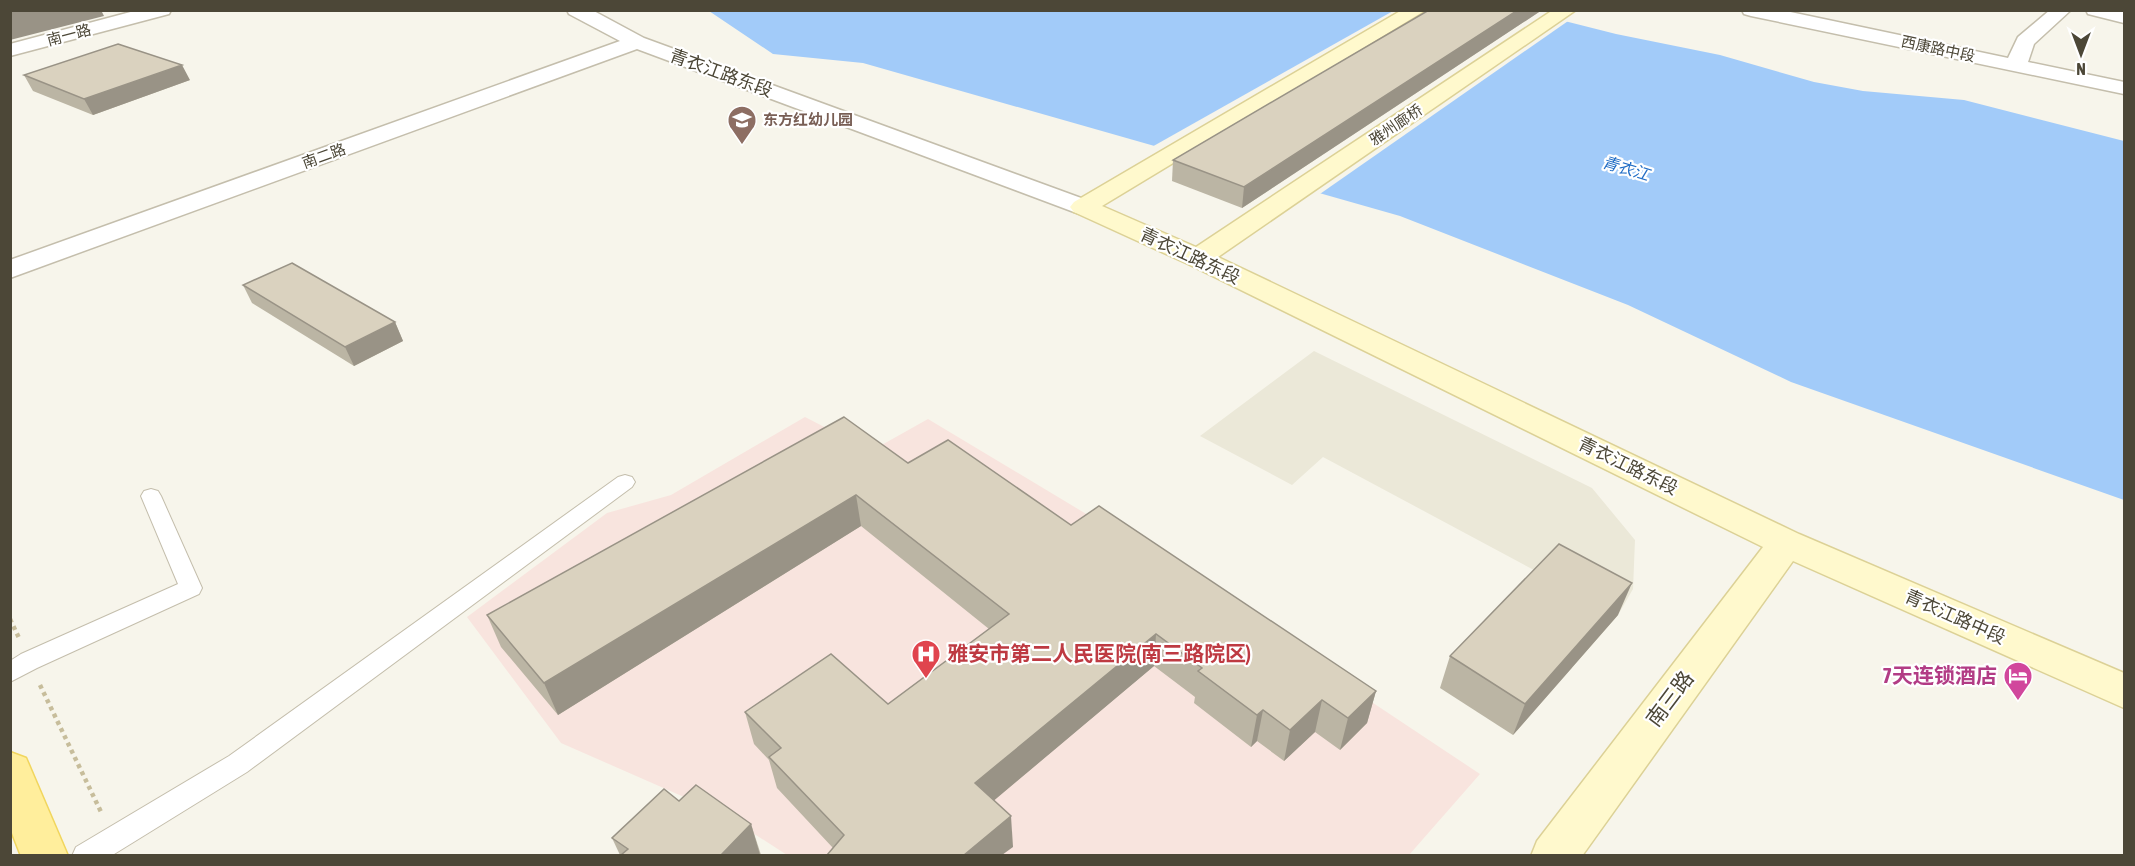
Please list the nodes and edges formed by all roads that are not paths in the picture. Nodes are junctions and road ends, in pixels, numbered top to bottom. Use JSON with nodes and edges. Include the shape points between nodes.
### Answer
{"nodes":[{"id":1,"x":162,"y":10,"type":"edge"},
{"id":2,"x":576,"y":10,"type":"edge"},
{"id":3,"x":1417,"y":10,"type":"edge"},
{"id":4,"x":1567,"y":10,"type":"edge"},
{"id":5,"x":1751,"y":10,"type":"edge"},
{"id":6,"x":2062,"y":10,"type":"edge"},
{"id":7,"x":2095,"y":10,"type":"edge"},
{"id":8,"x":2123,"y":16,"type":"edge"},
{"id":9,"x":637,"y":42,"type":"junction"},
{"id":10,"x":10,"y":50,"type":"edge"},
{"id":11,"x":2016,"y":65,"type":"junction"},
{"id":12,"x":2124,"y":88,"type":"edge"},
{"id":13,"x":1083,"y":207,"type":"junction"},
{"id":14,"x":1198,"y":258,"type":"junction"},
{"id":15,"x":10,"y":270,"type":"edge"},
{"id":16,"x":625,"y":482,"type":"dead end"},
{"id":17,"x":152,"y":496,"type":"dead end"},
{"id":18,"x":1786,"y":543,"type":"junction"},
{"id":19,"x":20,"y":667,"type":"edge"},
{"id":20,"x":2124,"y":690,"type":"edge"},
{"id":21,"x":10,"y":771,"type":"edge"},
{"id":22,"x":45,"y":855,"type":"edge"},
{"id":23,"x":86,"y":855,"type":"edge"},
{"id":24,"x":1554,"y":855,"type":"edge"}],
"edges":[{"from":1,"to":10,"type":"street","name":"南一路"},
{"from":2,"to":9,"type":"street","name":"青衣江路东段"},
{"from":3,"to":13,"type":"main road"},
{"from":4,"to":14,"type":"main road","name":"雅州廊桥"},
{"from":5,"to":11,"type":"street","name":"西康路中段"},
{"from":6,"to":11,"type":"street","via":[[2025,41]]},
{"from":7,"to":8,"type":"street"},
{"from":9,"to":13,"type":"street","name":"青衣江路东段"},
{"from":9,"to":15,"type":"street","name":"南二路"},
{"from":11,"to":12,"type":"street","name":"西康路中段"},
{"from":13,"to":14,"type":"main road","name":"青衣江路东段"},
{"from":14,"to":18,"type":"main road","name":"青衣江路东段"},
{"from":16,"to":23,"type":"lane","via":[[238,764]]},
{"from":17,"to":19,"type":"lane","via":[[191,588]]},
{"from":18,"to":20,"type":"main road","name":"青衣江路中段"},
{"from":18,"to":24,"type":"main road","name":"南三路"},
{"from":21,"to":22,"type":"main road"}]}
